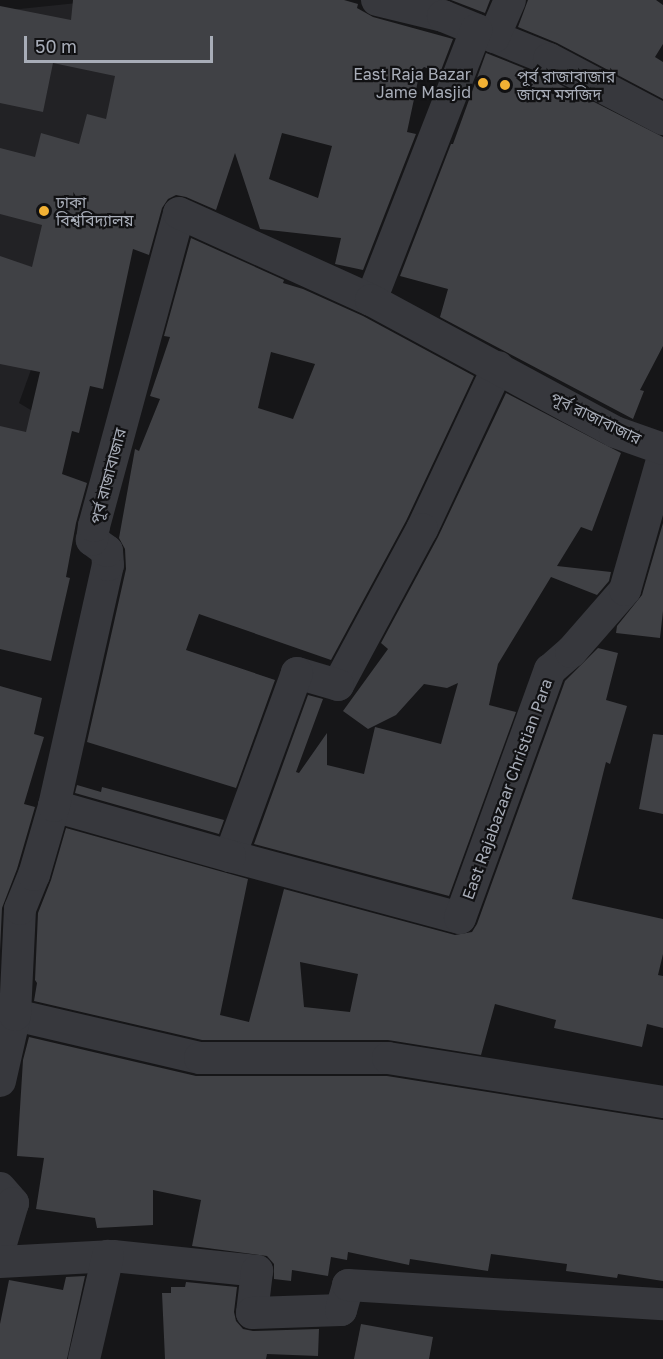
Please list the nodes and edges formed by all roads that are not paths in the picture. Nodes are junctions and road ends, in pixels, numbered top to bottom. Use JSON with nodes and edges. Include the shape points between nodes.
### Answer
{"nodes":[{"id":1,"x":377,"y":0,"type":"edge"},
{"id":2,"x":510,"y":0,"type":"edge"},
{"id":3,"x":485,"y":33,"type":"junction"},
{"id":4,"x":663,"y":119,"type":"edge"},
{"id":5,"x":371,"y":300,"type":"junction"},
{"id":6,"x":498,"y":367,"type":"junction"},
{"id":7,"x":663,"y":450,"type":"edge"},
{"id":8,"x":663,"y":457,"type":"edge"},
{"id":9,"x":54,"y":806,"type":"junction"},
{"id":10,"x":230,"y":856,"type":"junction"},
{"id":11,"x":15,"y":1015,"type":"junction"},
{"id":12,"x":0,"y":1081,"type":"edge"},
{"id":13,"x":663,"y":1102,"type":"edge"},
{"id":14,"x":0,"y":1188,"type":"edge"},
{"id":15,"x":0,"y":1247,"type":"edge"},
{"id":16,"x":108,"y":1256,"type":"junction"},
{"id":17,"x":0,"y":1262,"type":"edge"},
{"id":18,"x":663,"y":1304,"type":"edge"},
{"id":19,"x":84,"y":1359,"type":"edge"}],
"edges":[{"from":1,"to":3,"type":"street","via":[[443,16]]},
{"from":2,"to":3,"type":"street"},
{"from":3,"to":4,"type":"street","via":[[549,59]]},
{"from":3,"to":5,"type":"street"},
{"from":5,"to":6,"type":"street","name":"পূর্ব রাজাবাজার"},
{"from":5,"to":9,"type":"street","name":"পূর্ব রাজাবাজার","via":[[179,213],[94,526],[92,540],[107,551],[108,565]]},
{"from":6,"to":7,"type":"street","name":"পূর্ব রাজাবাজার","via":[[615,432]]},
{"from":6,"to":10,"type":"street","via":[[422,529],[338,685],[297,674]]},
{"from":8,"to":10,"type":"street","name":"East Rajabazaar Christian Para","via":[[625,590],[571,652],[550,670],[460,918]]},
{"from":9,"to":10,"type":"street","name":"East Rajabazaar Christian Para"},
{"from":9,"to":11,"type":"street","name":"পূর্ব রাজাবাজার","via":[[20,909]]},
{"from":11,"to":12,"type":"street","name":"পূর্ব রাজাবাজার"},
{"from":11,"to":13,"type":"street","via":[[200,1058],[388,1058]]},
{"from":14,"to":15,"type":"street","via":[[13,1203]]},
{"from":16,"to":17,"type":"street"},
{"from":16,"to":18,"type":"street","via":[[257,1271],[252,1313],[341,1310],[348,1285]]},
{"from":16,"to":19,"type":"street"}]}
